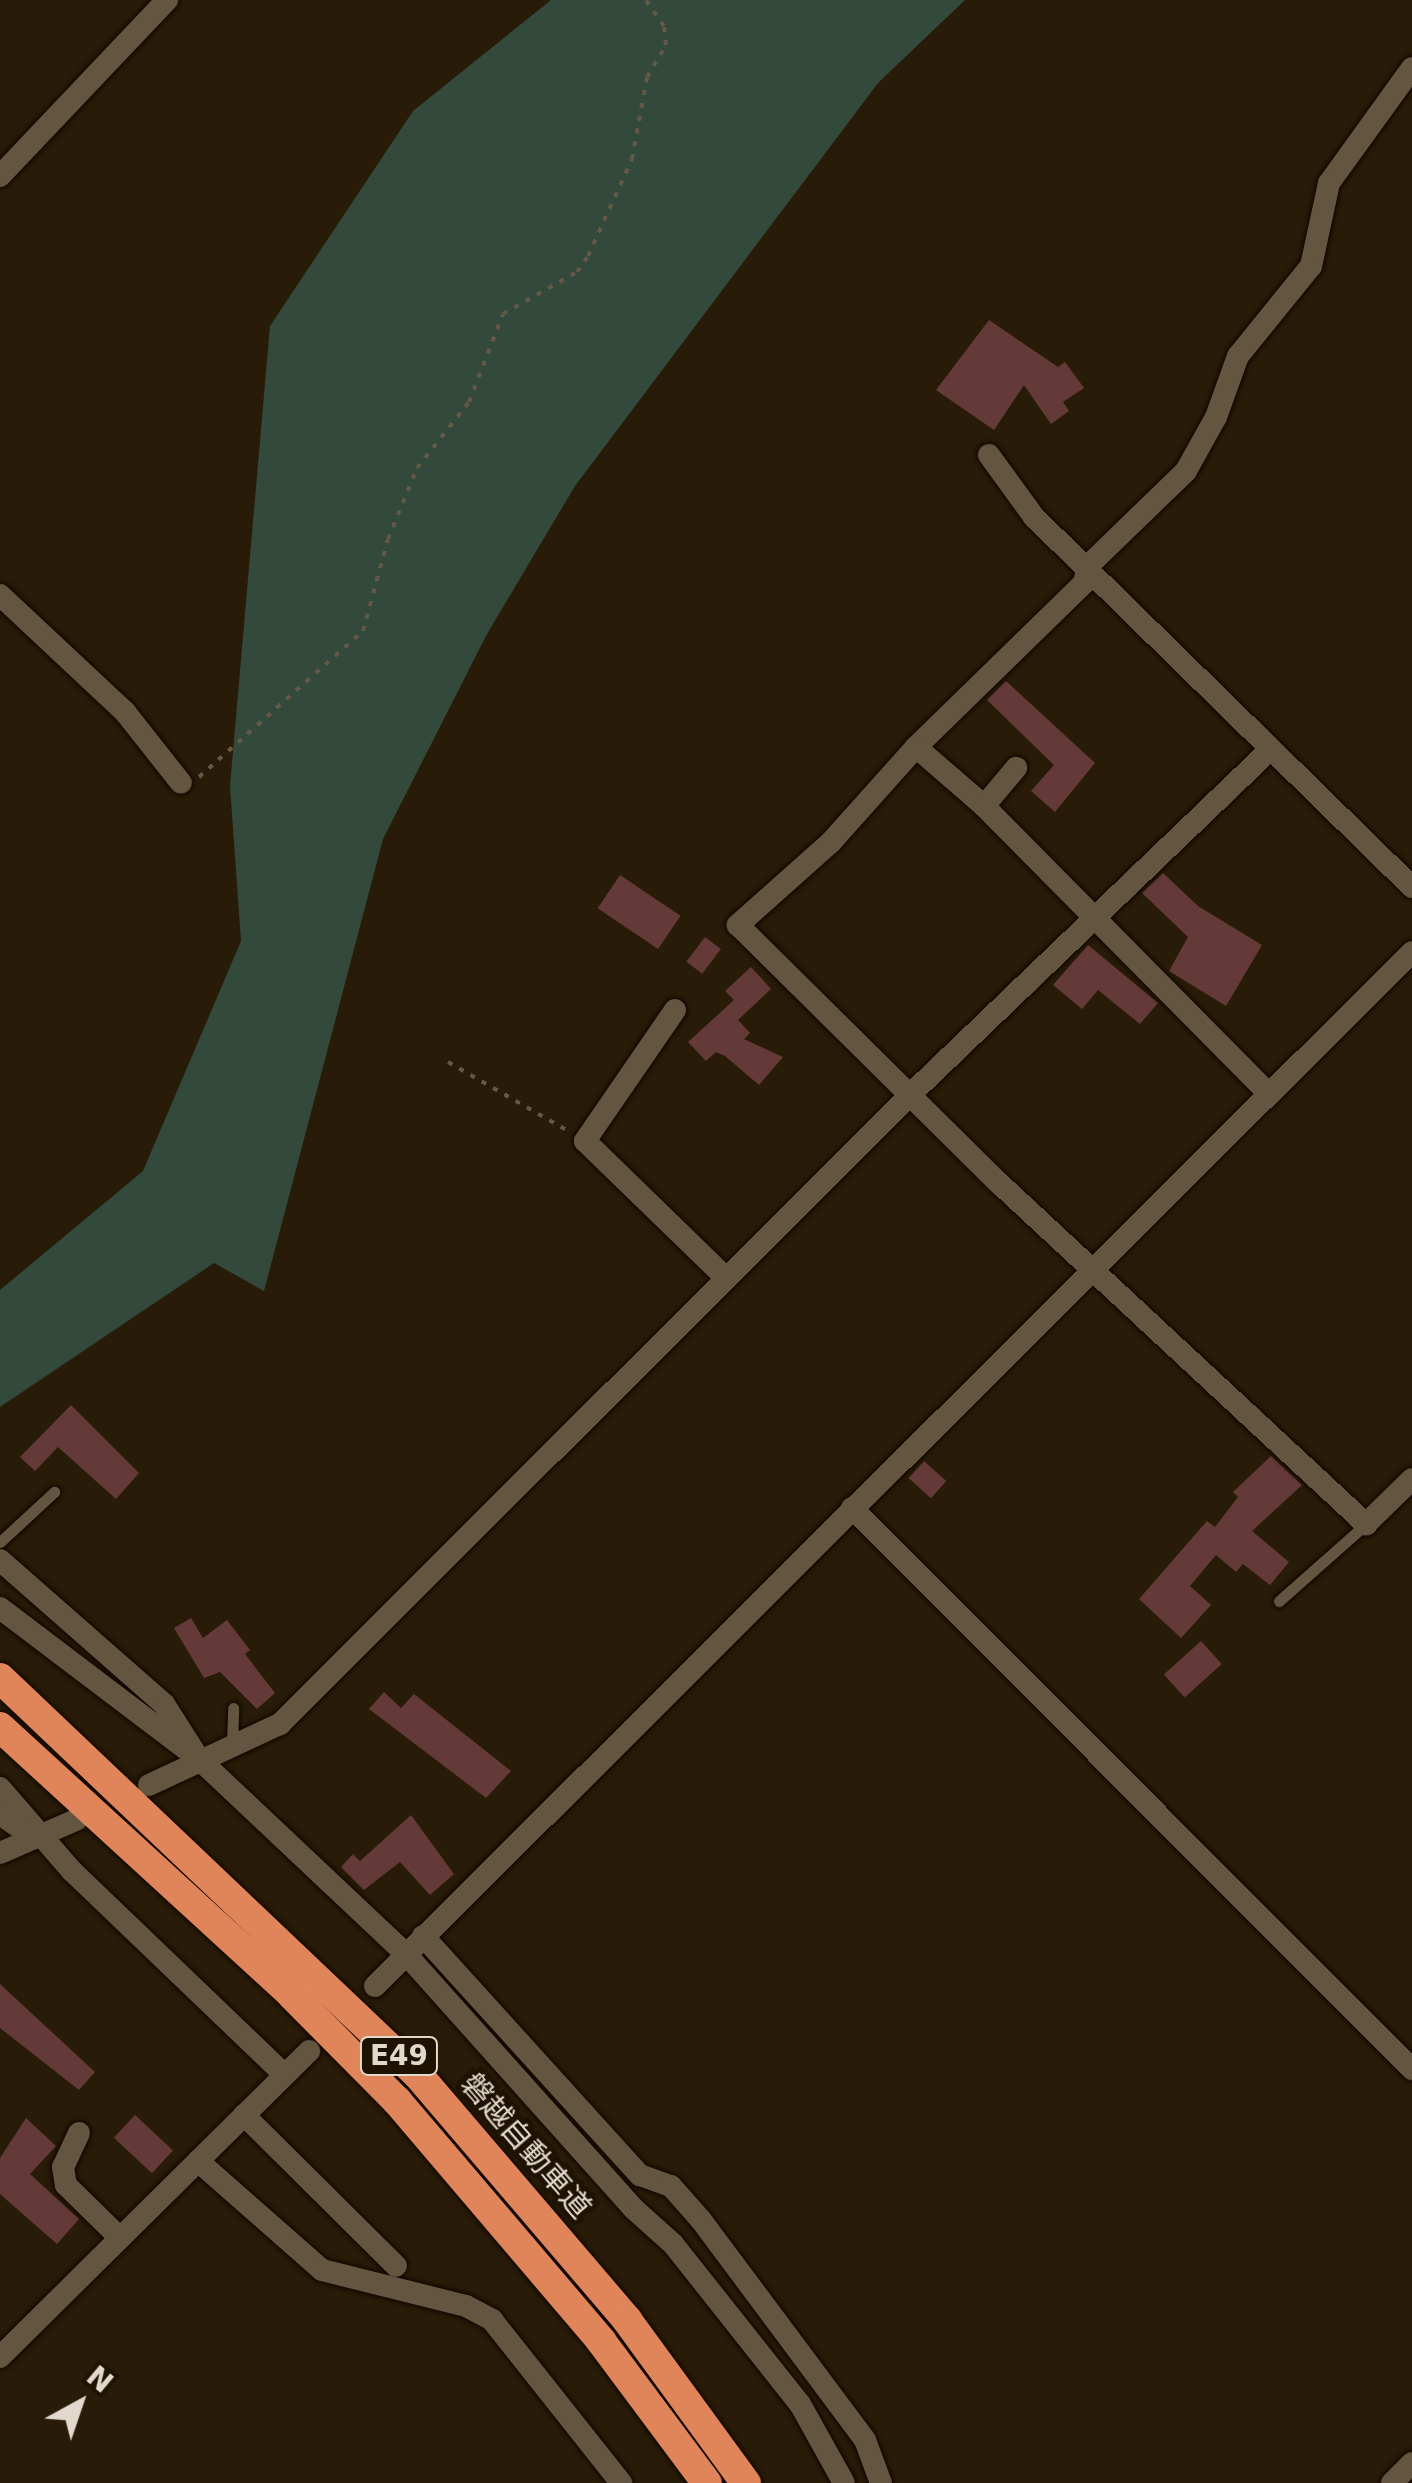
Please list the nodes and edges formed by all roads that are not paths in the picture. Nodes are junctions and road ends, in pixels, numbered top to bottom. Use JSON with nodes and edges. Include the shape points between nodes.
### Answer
{"nodes":[{"id":1,"x":167,"y":0,"type":"edge"},
{"id":2,"x":1412,"y":68,"type":"edge"},
{"id":3,"x":0,"y":176,"type":"edge"},
{"id":4,"x":989,"y":455,"type":"dead end"},
{"id":5,"x":1088,"y":566,"type":"junction"},
{"id":6,"x":0,"y":596,"type":"edge"},
{"id":7,"x":916,"y":748,"type":"junction"},
{"id":8,"x":1270,"y":750,"type":"junction"},
{"id":9,"x":1016,"y":768,"type":"dead end"},
{"id":10,"x":181,"y":783,"type":"road end"},
{"id":11,"x":984,"y":806,"type":"junction"},
{"id":12,"x":1412,"y":886,"type":"edge"},
{"id":13,"x":1092,"y":919,"type":"junction"},
{"id":14,"x":1412,"y":952,"type":"edge"},
{"id":15,"x":675,"y":1010,"type":"dead end"},
{"id":16,"x":912,"y":1093,"type":"junction"},
{"id":17,"x":1269,"y":1094,"type":"junction"},
{"id":18,"x":1095,"y":1266,"type":"junction"},
{"id":19,"x":725,"y":1277,"type":"junction"},
{"id":20,"x":1412,"y":1479,"type":"edge"},
{"id":21,"x":54,"y":1492,"type":"dead end"},
{"id":22,"x":852,"y":1508,"type":"junction"},
{"id":23,"x":1366,"y":1524,"type":"junction"},
{"id":24,"x":0,"y":1542,"type":"edge"},
{"id":25,"x":0,"y":1560,"type":"edge"},
{"id":26,"x":1278,"y":1600,"type":"dead end"},
{"id":27,"x":0,"y":1608,"type":"edge"},
{"id":28,"x":0,"y":1678,"type":"edge"},
{"id":29,"x":233,"y":1708,"type":"dead end"},
{"id":30,"x":0,"y":1727,"type":"edge"},
{"id":31,"x":232,"y":1744,"type":"junction"},
{"id":32,"x":199,"y":1759,"type":"junction"},
{"id":33,"x":149,"y":1785,"type":"dead end"},
{"id":34,"x":0,"y":1788,"type":"edge"},
{"id":35,"x":0,"y":1814,"type":"edge"},
{"id":36,"x":76,"y":1820,"type":"dead end"},
{"id":37,"x":45,"y":1835,"type":"junction"},
{"id":38,"x":0,"y":1853,"type":"edge"},
{"id":39,"x":422,"y":1936,"type":"junction"},
{"id":40,"x":405,"y":1953,"type":"junction"},
{"id":41,"x":376,"y":1986,"type":"dead end"},
{"id":42,"x":309,"y":2051,"type":"dead end"},
{"id":43,"x":1412,"y":2069,"type":"edge"},
{"id":44,"x":284,"y":2074,"type":"junction"},
{"id":45,"x":244,"y":2115,"type":"junction"},
{"id":46,"x":79,"y":2133,"type":"dead end"},
{"id":47,"x":198,"y":2161,"type":"junction"},
{"id":48,"x":118,"y":2236,"type":"junction"},
{"id":49,"x":396,"y":2266,"type":"dead end"},
{"id":50,"x":0,"y":2357,"type":"edge"},
{"id":51,"x":1412,"y":2462,"type":"edge"},
{"id":52,"x":621,"y":2483,"type":"edge"},
{"id":53,"x":707,"y":2483,"type":"edge"},
{"id":54,"x":746,"y":2483,"type":"edge"},
{"id":55,"x":844,"y":2483,"type":"edge"},
{"id":56,"x":881,"y":2483,"type":"edge"},
{"id":57,"x":1392,"y":2483,"type":"edge"}],
"edges":[{"from":1,"to":3,"type":"street"},
{"from":2,"to":5,"type":"street","via":[[1329,182],[1312,266],[1238,356],[1202,448]]},
{"from":4,"to":5,"type":"street","via":[[1034,517]]},
{"from":5,"to":7,"type":"street","via":[[1084,582]]},
{"from":5,"to":8,"type":"street"},
{"from":6,"to":10,"type":"street","via":[[125,712]]},
{"from":7,"to":11,"type":"street"},
{"from":7,"to":16,"type":"street","via":[[832,842],[738,925]]},
{"from":8,"to":12,"type":"street"},
{"from":8,"to":13,"type":"street"},
{"from":9,"to":11,"type":"street"},
{"from":11,"to":13,"type":"street"},
{"from":13,"to":16,"type":"street"},
{"from":13,"to":17,"type":"street"},
{"from":14,"to":17,"type":"street"},
{"from":15,"to":19,"type":"street","via":[[585,1141]]},
{"from":16,"to":18,"type":"street","via":[[1000,1184]]},
{"from":16,"to":19,"type":"street"},
{"from":17,"to":18,"type":"street"},
{"from":18,"to":22,"type":"street"},
{"from":18,"to":23,"type":"street"},
{"from":19,"to":31,"type":"street","via":[[280,1724]]},
{"from":20,"to":23,"type":"street"},
{"from":21,"to":24,"type":"lane"},
{"from":22,"to":39,"type":"street"},
{"from":22,"to":43,"type":"street"},
{"from":23,"to":26,"type":"lane"},
{"from":25,"to":32,"type":"street","via":[[164,1704]]},
{"from":27,"to":32,"type":"street"},
{"from":28,"to":54,"type":"highway","name":"磐越自動車道","number":"E49","via":[[418,2075],[616,2306]]},
{"from":29,"to":31,"type":"lane"},
{"from":30,"to":53,"type":"highway","number":"E49","via":[[397,2101],[601,2341]]},
{"from":31,"to":32,"type":"street"},
{"from":32,"to":33,"type":"street"},
{"from":32,"to":40,"type":"street"},
{"from":34,"to":37,"type":"street"},
{"from":35,"to":37,"type":"street","via":[[27,1833]]},
{"from":36,"to":37,"type":"street"},
{"from":37,"to":38,"type":"street"},
{"from":37,"to":44,"type":"street","via":[[72,1871]]},
{"from":39,"to":40,"type":"street"},
{"from":39,"to":56,"type":"street","via":[[640,2175],[671,2186],[701,2220],[865,2440]]},
{"from":40,"to":41,"type":"street"},
{"from":40,"to":55,"type":"street","via":[[708,2285],[800,2404]]},
{"from":42,"to":44,"type":"street"},
{"from":44,"to":45,"type":"street"},
{"from":45,"to":47,"type":"street"},
{"from":45,"to":49,"type":"street"},
{"from":46,"to":48,"type":"street","via":[[63,2167],[66,2185]]},
{"from":47,"to":48,"type":"street"},
{"from":47,"to":52,"type":"street","via":[[322,2270],[466,2306],[492,2320]]},
{"from":48,"to":50,"type":"street"},
{"from":51,"to":57,"type":"street"}]}
